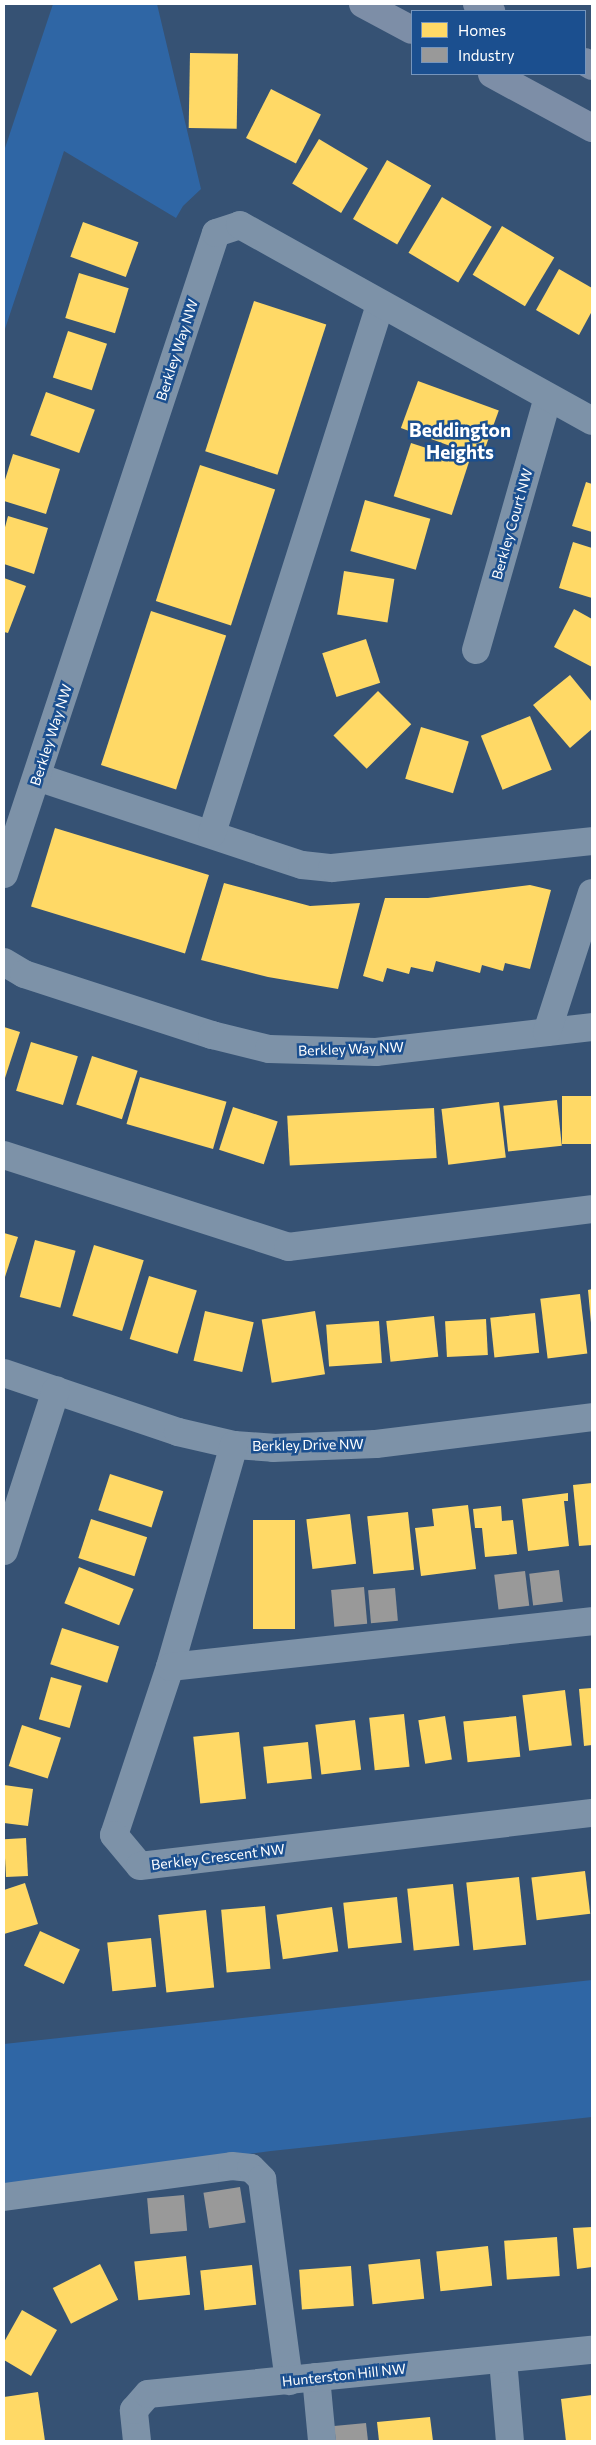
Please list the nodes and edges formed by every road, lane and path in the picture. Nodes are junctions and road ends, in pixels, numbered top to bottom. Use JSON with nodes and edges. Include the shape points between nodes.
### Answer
{"nodes":[{"id":1,"x":363,"y":4,"type":"edge"},
{"id":2,"x":477,"y":4,"type":"edge"},
{"id":3,"x":489,"y":10,"type":"edge"},
{"id":4,"x":411,"y":29,"type":"edge"},
{"id":5,"x":494,"y":75,"type":"edge"},
{"id":6,"x":592,"y":128,"type":"edge"},
{"id":7,"x":380,"y":305,"type":"junction"},
{"id":8,"x":548,"y":398,"type":"junction"},
{"id":9,"x":592,"y":421,"type":"edge"},
{"id":10,"x":476,"y":650,"type":"dead end"},
{"id":11,"x":37,"y":777,"type":"junction"},
{"id":12,"x":212,"y":833,"type":"junction"},
{"id":13,"x":592,"y":841,"type":"edge"},
{"id":14,"x":4,"y":874,"type":"edge"},
{"id":15,"x":592,"y":893,"type":"edge"},
{"id":16,"x":4,"y":962,"type":"edge"},
{"id":17,"x":592,"y":1027,"type":"edge"},
{"id":18,"x":547,"y":1032,"type":"junction"},
{"id":19,"x":4,"y":1155,"type":"edge"},
{"id":20,"x":592,"y":1209,"type":"edge"},
{"id":21,"x":4,"y":1373,"type":"edge"},
{"id":22,"x":56,"y":1390,"type":"junction"},
{"id":23,"x":592,"y":1417,"type":"edge"},
{"id":24,"x":234,"y":1445,"type":"junction"},
{"id":25,"x":4,"y":1552,"type":"edge"},
{"id":26,"x":592,"y":1621,"type":"edge"},
{"id":27,"x":170,"y":1667,"type":"junction"},
{"id":28,"x":592,"y":1813,"type":"edge"},
{"id":29,"x":4,"y":2197,"type":"edge"},
{"id":30,"x":592,"y":2350,"type":"edge"},
{"id":31,"x":503,"y":2360,"type":"junction"},
{"id":32,"x":316,"y":2377,"type":"junction"},
{"id":33,"x":290,"y":2381,"type":"junction"},
{"id":34,"x":137,"y":2441,"type":"edge"},
{"id":35,"x":322,"y":2441,"type":"edge"},
{"id":36,"x":510,"y":2441,"type":"edge"}],
"edges":[{"from":1,"to":4,"type":"main road"},
{"from":2,"to":3,"type":"main road"},
{"from":5,"to":6,"type":"main road"},
{"from":7,"to":8,"type":"street","name":"Berkley Way NW"},
{"from":7,"to":11,"type":"street","name":"Berkley Way NW","via":[[240,225],[216,233]]},
{"from":7,"to":12,"type":"street"},
{"from":8,"to":9,"type":"street","name":"Berkley Way NW"},
{"from":8,"to":10,"type":"street","name":"Berkley Court NW"},
{"from":11,"to":12,"type":"street"},
{"from":11,"to":14,"type":"street","name":"Berkley Way NW"},
{"from":12,"to":13,"type":"street","via":[[302,865],[332,868]]},
{"from":15,"to":18,"type":"street"},
{"from":16,"to":18,"type":"street","name":"Berkley Way NW","via":[[24,974],[212,1035],[269,1049],[376,1052]]},
{"from":17,"to":18,"type":"street","name":"Berkley Way NW"},
{"from":19,"to":20,"type":"street","via":[[288,1247]]},
{"from":21,"to":22,"type":"street","name":"Berkley Drive NW"},
{"from":22,"to":24,"type":"street","name":"Berkley Drive NW","via":[[178,1432]]},
{"from":22,"to":25,"type":"street"},
{"from":23,"to":24,"type":"street","name":"Berkley Drive NW","via":[[376,1444],[272,1448]]},
{"from":24,"to":27,"type":"street","name":"Berkley Crescent NW"},
{"from":26,"to":27,"type":"street"},
{"from":27,"to":28,"type":"street","name":"Berkley Crescent NW","via":[[114,1835],[140,1866]]},
{"from":29,"to":33,"type":"street","via":[[232,2166],[251,2168],[262,2179]]},
{"from":30,"to":31,"type":"street","name":"Hunterston Hill NW"},
{"from":31,"to":32,"type":"street","name":"Hunterston Hill NW"},
{"from":31,"to":36,"type":"street"},
{"from":32,"to":33,"type":"street","name":"Hunterston Hill NW"},
{"from":32,"to":35,"type":"street"},
{"from":33,"to":34,"type":"street","name":"Hunterston Hill NW","via":[[148,2394],[134,2410]]}]}
